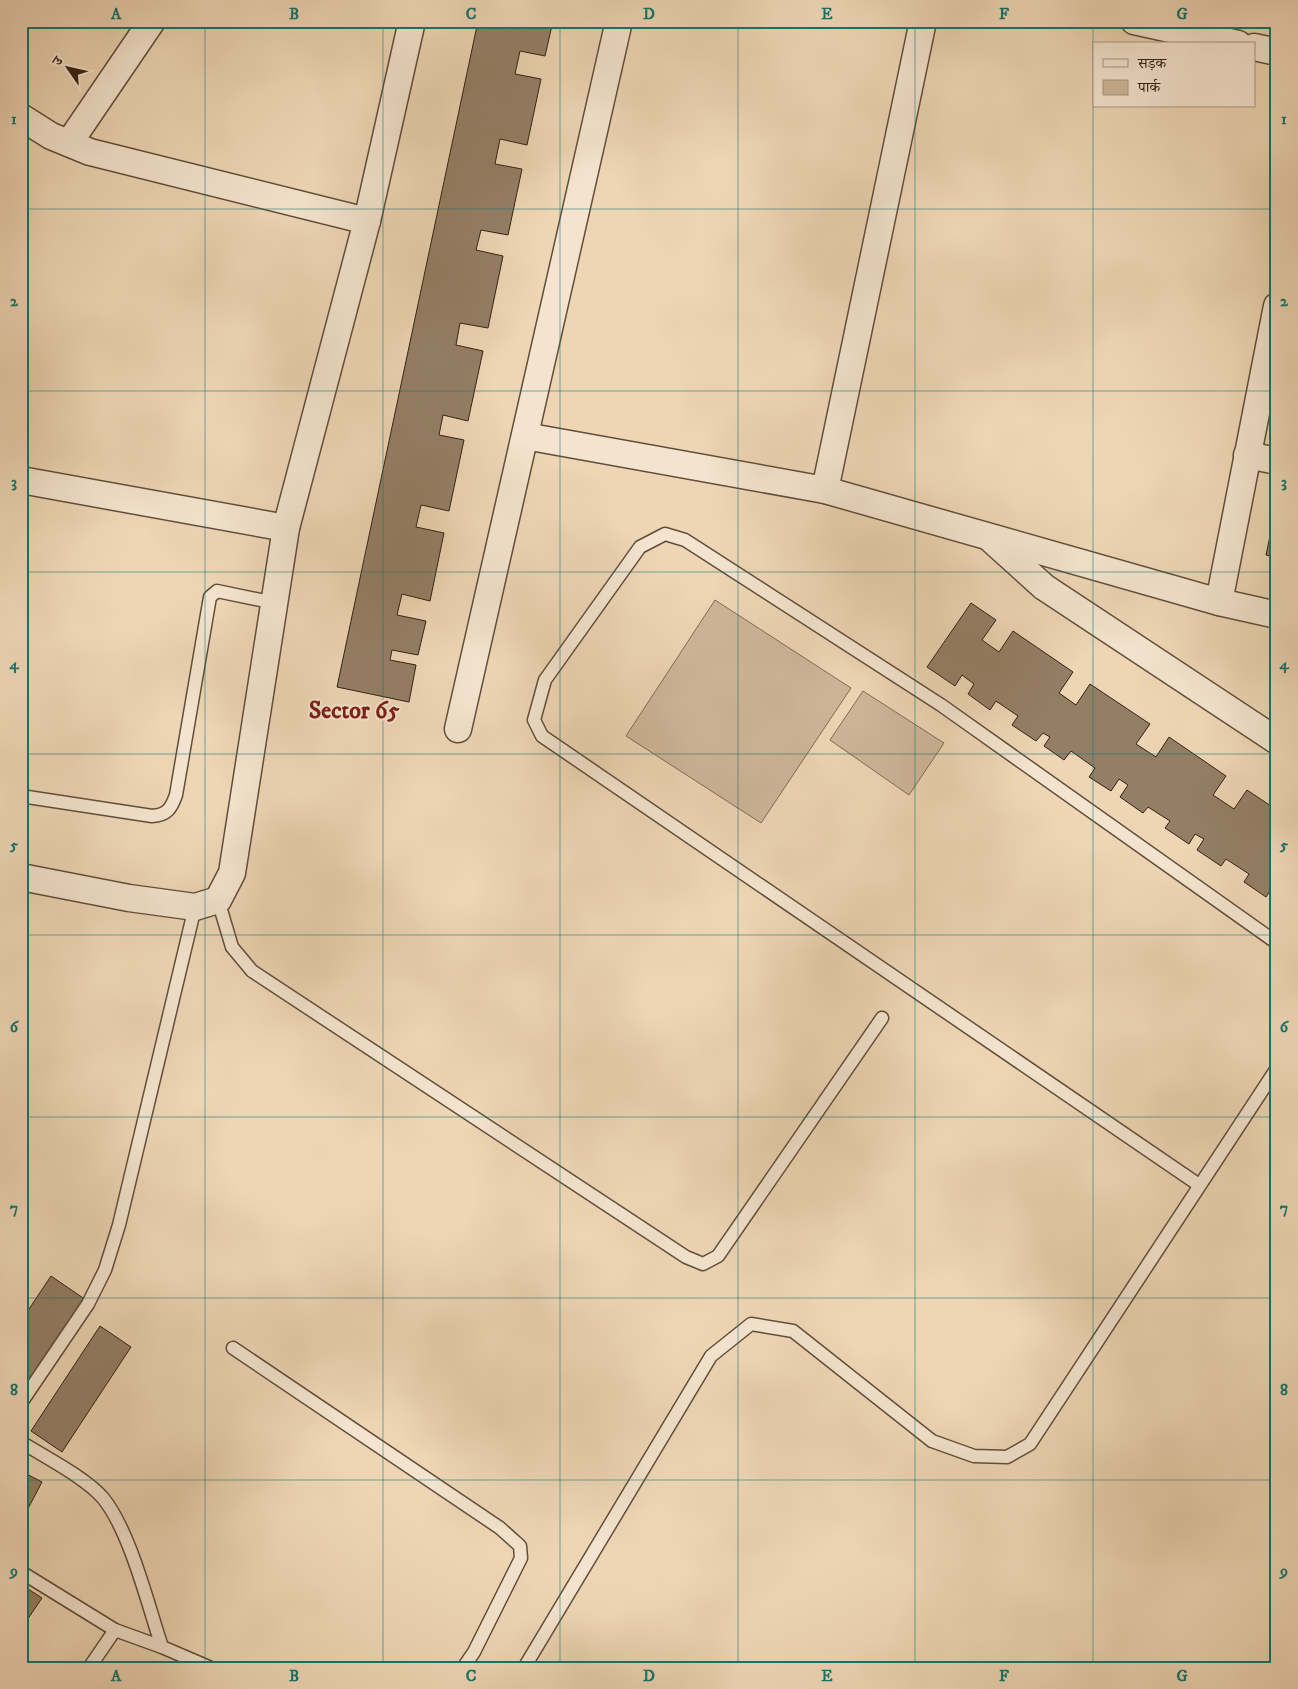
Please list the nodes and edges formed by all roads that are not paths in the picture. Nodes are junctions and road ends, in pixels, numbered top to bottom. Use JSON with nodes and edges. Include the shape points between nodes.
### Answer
{"nodes":[{"id":1,"x":152,"y":21,"type":"edge"},
{"id":2,"x":412,"y":21,"type":"edge"},
{"id":3,"x":619,"y":21,"type":"edge"},
{"id":4,"x":923,"y":21,"type":"edge"},
{"id":5,"x":1134,"y":21,"type":"edge"},
{"id":6,"x":1229,"y":42,"type":"edge"},
{"id":7,"x":1256,"y":47,"type":"edge"},
{"id":8,"x":1277,"y":52,"type":"edge"},
{"id":9,"x":21,"y":117,"type":"edge"},
{"id":10,"x":69,"y":143,"type":"junction"},
{"id":11,"x":367,"y":221,"type":"junction"},
{"id":12,"x":1277,"y":306,"type":"edge"},
{"id":13,"x":525,"y":436,"type":"junction"},
{"id":14,"x":1247,"y":455,"type":"junction"},
{"id":15,"x":1277,"y":461,"type":"edge"},
{"id":16,"x":21,"y":480,"type":"edge"},
{"id":17,"x":825,"y":490,"type":"junction"},
{"id":18,"x":286,"y":528,"type":"junction"},
{"id":19,"x":990,"y":537,"type":"junction"},
{"id":20,"x":1219,"y":602,"type":"junction"},
{"id":21,"x":275,"y":603,"type":"junction"},
{"id":22,"x":1277,"y":615,"type":"edge"},
{"id":23,"x":458,"y":730,"type":"dead end"},
{"id":24,"x":1277,"y":741,"type":"edge"},
{"id":25,"x":21,"y":796,"type":"edge"},
{"id":26,"x":21,"y":877,"type":"edge"},
{"id":27,"x":207,"y":903,"type":"junction"},
{"id":28,"x":1277,"y":943,"type":"edge"},
{"id":29,"x":882,"y":1018,"type":"dead end"},
{"id":30,"x":1277,"y":1068,"type":"edge"},
{"id":31,"x":1200,"y":1185,"type":"junction"},
{"id":32,"x":232,"y":1348,"type":"dead end"},
{"id":33,"x":21,"y":1403,"type":"edge"},
{"id":34,"x":21,"y":1442,"type":"edge"},
{"id":35,"x":23,"y":1577,"type":"edge"},
{"id":36,"x":115,"y":1630,"type":"junction"},
{"id":37,"x":162,"y":1647,"type":"junction"},
{"id":38,"x":88,"y":1668,"type":"edge"},
{"id":39,"x":211,"y":1668,"type":"edge"},
{"id":40,"x":463,"y":1668,"type":"edge"},
{"id":41,"x":524,"y":1668,"type":"edge"}],
"edges":[{"from":1,"to":10,"type":"street"},
{"from":2,"to":11,"type":"street"},
{"from":3,"to":13,"type":"street"},
{"from":4,"to":17,"type":"street"},
{"from":5,"to":6,"type":"street"},
{"from":7,"to":8,"type":"street"},
{"from":9,"to":10,"type":"street"},
{"from":10,"to":11,"type":"street","via":[[140,166]]},
{"from":11,"to":18,"type":"street"},
{"from":12,"to":14,"type":"street"},
{"from":13,"to":17,"type":"street"},
{"from":13,"to":23,"type":"street"},
{"from":14,"to":15,"type":"street"},
{"from":14,"to":20,"type":"street"},
{"from":16,"to":18,"type":"street"},
{"from":17,"to":19,"type":"street"},
{"from":18,"to":21,"type":"street"},
{"from":19,"to":20,"type":"street"},
{"from":19,"to":24,"type":"street","via":[[1044,587]]},
{"from":20,"to":22,"type":"street"},
{"from":21,"to":25,"type":"lane","via":[[216,591],[210,597],[176,795],[171,808],[162,815]]},
{"from":21,"to":27,"type":"street","via":[[232,873]]},
{"from":26,"to":27,"type":"street","via":[[129,898]]},
{"from":27,"to":29,"type":"lane","via":[[232,948],[252,971],[686,1257],[703,1264],[718,1256]]},
{"from":27,"to":33,"type":"lane","via":[[105,1270],[88,1304]]},
{"from":28,"to":31,"type":"lane","via":[[941,705],[685,540],[665,534],[640,547],[545,680],[534,720],[542,736]]},
{"from":30,"to":31,"type":"lane"},
{"from":31,"to":41,"type":"lane","via":[[1030,1444],[1007,1457],[974,1456],[932,1441],[793,1331],[751,1324],[711,1356]]},
{"from":32,"to":40,"type":"lane","via":[[500,1528],[520,1546],[521,1558]]},
{"from":34,"to":37,"type":"lane","via":[[103,1498],[121,1526]]},
{"from":35,"to":36,"type":"lane"},
{"from":36,"to":37,"type":"lane"},
{"from":36,"to":38,"type":"lane"},
{"from":37,"to":39,"type":"lane"}]}
